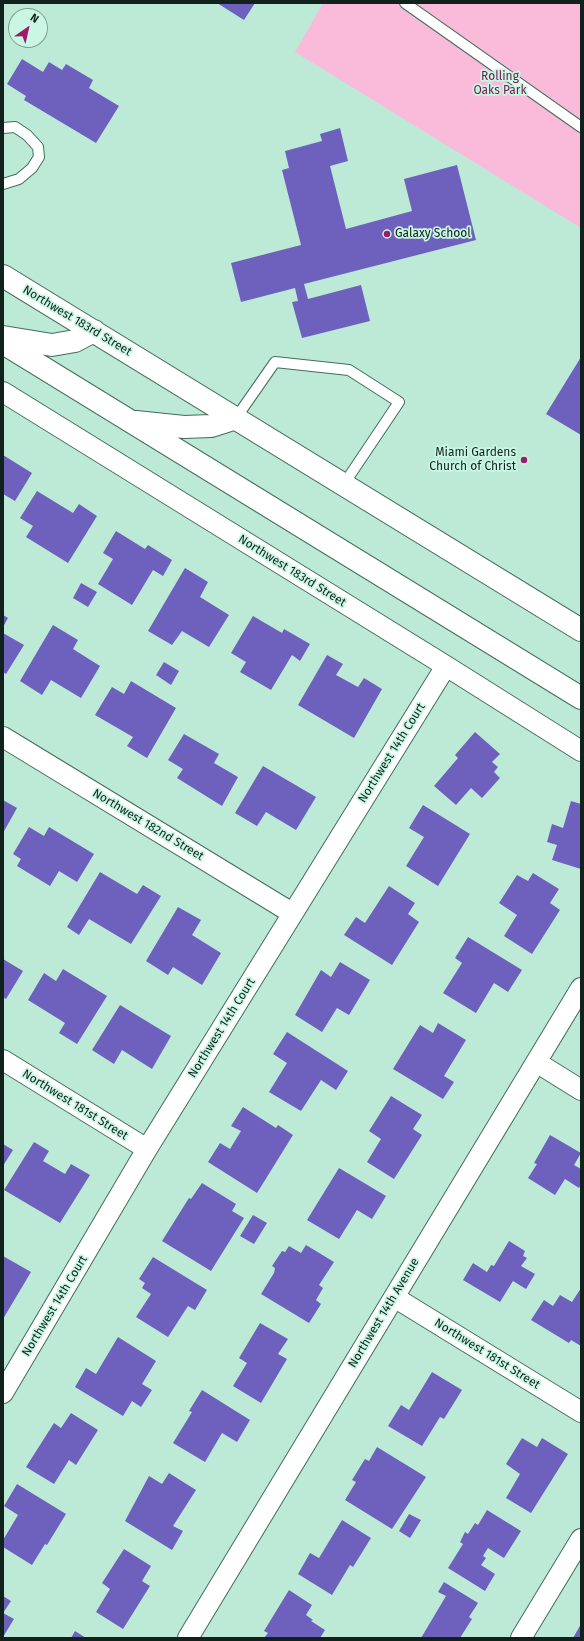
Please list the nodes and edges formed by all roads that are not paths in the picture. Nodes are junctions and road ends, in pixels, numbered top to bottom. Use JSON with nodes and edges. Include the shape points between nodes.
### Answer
{"nodes":[{"id":1,"x":405,"y":3,"type":"edge"},
{"id":2,"x":581,"y":127,"type":"edge"},
{"id":3,"x":3,"y":128,"type":"edge"},
{"id":4,"x":3,"y":184,"type":"edge"},
{"id":5,"x":3,"y":276,"type":"edge"},
{"id":6,"x":94,"y":331,"type":"junction"},
{"id":7,"x":3,"y":336,"type":"edge"},
{"id":8,"x":3,"y":343,"type":"edge"},
{"id":9,"x":3,"y":392,"type":"edge"},
{"id":10,"x":236,"y":418,"type":"junction"},
{"id":11,"x":130,"y":421,"type":"junction"},
{"id":12,"x":344,"y":484,"type":"junction"},
{"id":13,"x":579,"y":627,"type":"edge"},
{"id":14,"x":446,"y":666,"type":"junction"},
{"id":15,"x":581,"y":698,"type":"edge"},
{"id":16,"x":3,"y":737,"type":"edge"},
{"id":17,"x":581,"y":751,"type":"edge"},
{"id":18,"x":292,"y":913,"type":"junction"},
{"id":19,"x":581,"y":988,"type":"edge"},
{"id":20,"x":3,"y":1060,"type":"edge"},
{"id":21,"x":536,"y":1062,"type":"junction"},
{"id":22,"x":581,"y":1090,"type":"edge"},
{"id":23,"x":147,"y":1149,"type":"junction"},
{"id":24,"x":394,"y":1297,"type":"junction"},
{"id":25,"x":5,"y":1385,"type":"edge"},
{"id":26,"x":581,"y":1412,"type":"edge"},
{"id":27,"x":581,"y":1539,"type":"edge"},
{"id":28,"x":188,"y":1638,"type":"edge"},
{"id":29,"x":520,"y":1638,"type":"edge"}],
"edges":[{"from":1,"to":2,"type":"lane"},
{"from":3,"to":4,"type":"lane","via":[[15,127],[27,135],[38,147],[39,157],[32,168],[19,179]]},
{"from":5,"to":6,"type":"main road","name":"Northwest 183rd Street"},
{"from":6,"to":7,"type":"main road","via":[[75,342],[52,345]]},
{"from":6,"to":10,"type":"main road","name":"Northwest 183rd Street"},
{"from":8,"to":11,"type":"main road"},
{"from":9,"to":14,"type":"street","name":"Northwest 183rd Street"},
{"from":10,"to":11,"type":"main road","via":[[210,426],[184,427]]},
{"from":10,"to":12,"type":"main road","name":"Northwest 183rd Street"},
{"from":10,"to":12,"type":"lane","via":[[275,362],[349,370],[399,402]]},
{"from":11,"to":15,"type":"main road"},
{"from":12,"to":13,"type":"main road","name":"Northwest 183rd Street"},
{"from":14,"to":17,"type":"street","name":"Northwest 183rd Street"},
{"from":14,"to":18,"type":"street","name":"Northwest 14th Court"},
{"from":16,"to":18,"type":"street","name":"Northwest 182nd Street"},
{"from":18,"to":23,"type":"street","name":"Northwest 14th Court"},
{"from":19,"to":21,"type":"street","name":"Northwest 14th Avenue"},
{"from":20,"to":23,"type":"street","name":"Northwest 181st Street"},
{"from":21,"to":22,"type":"street"},
{"from":21,"to":24,"type":"street","name":"Northwest 14th Avenue"},
{"from":23,"to":25,"type":"street","name":"Northwest 14th Court"},
{"from":24,"to":26,"type":"street","name":"Northwest 181st Street"},
{"from":24,"to":28,"type":"street","name":"Northwest 14th Avenue"},
{"from":27,"to":29,"type":"street"}]}
